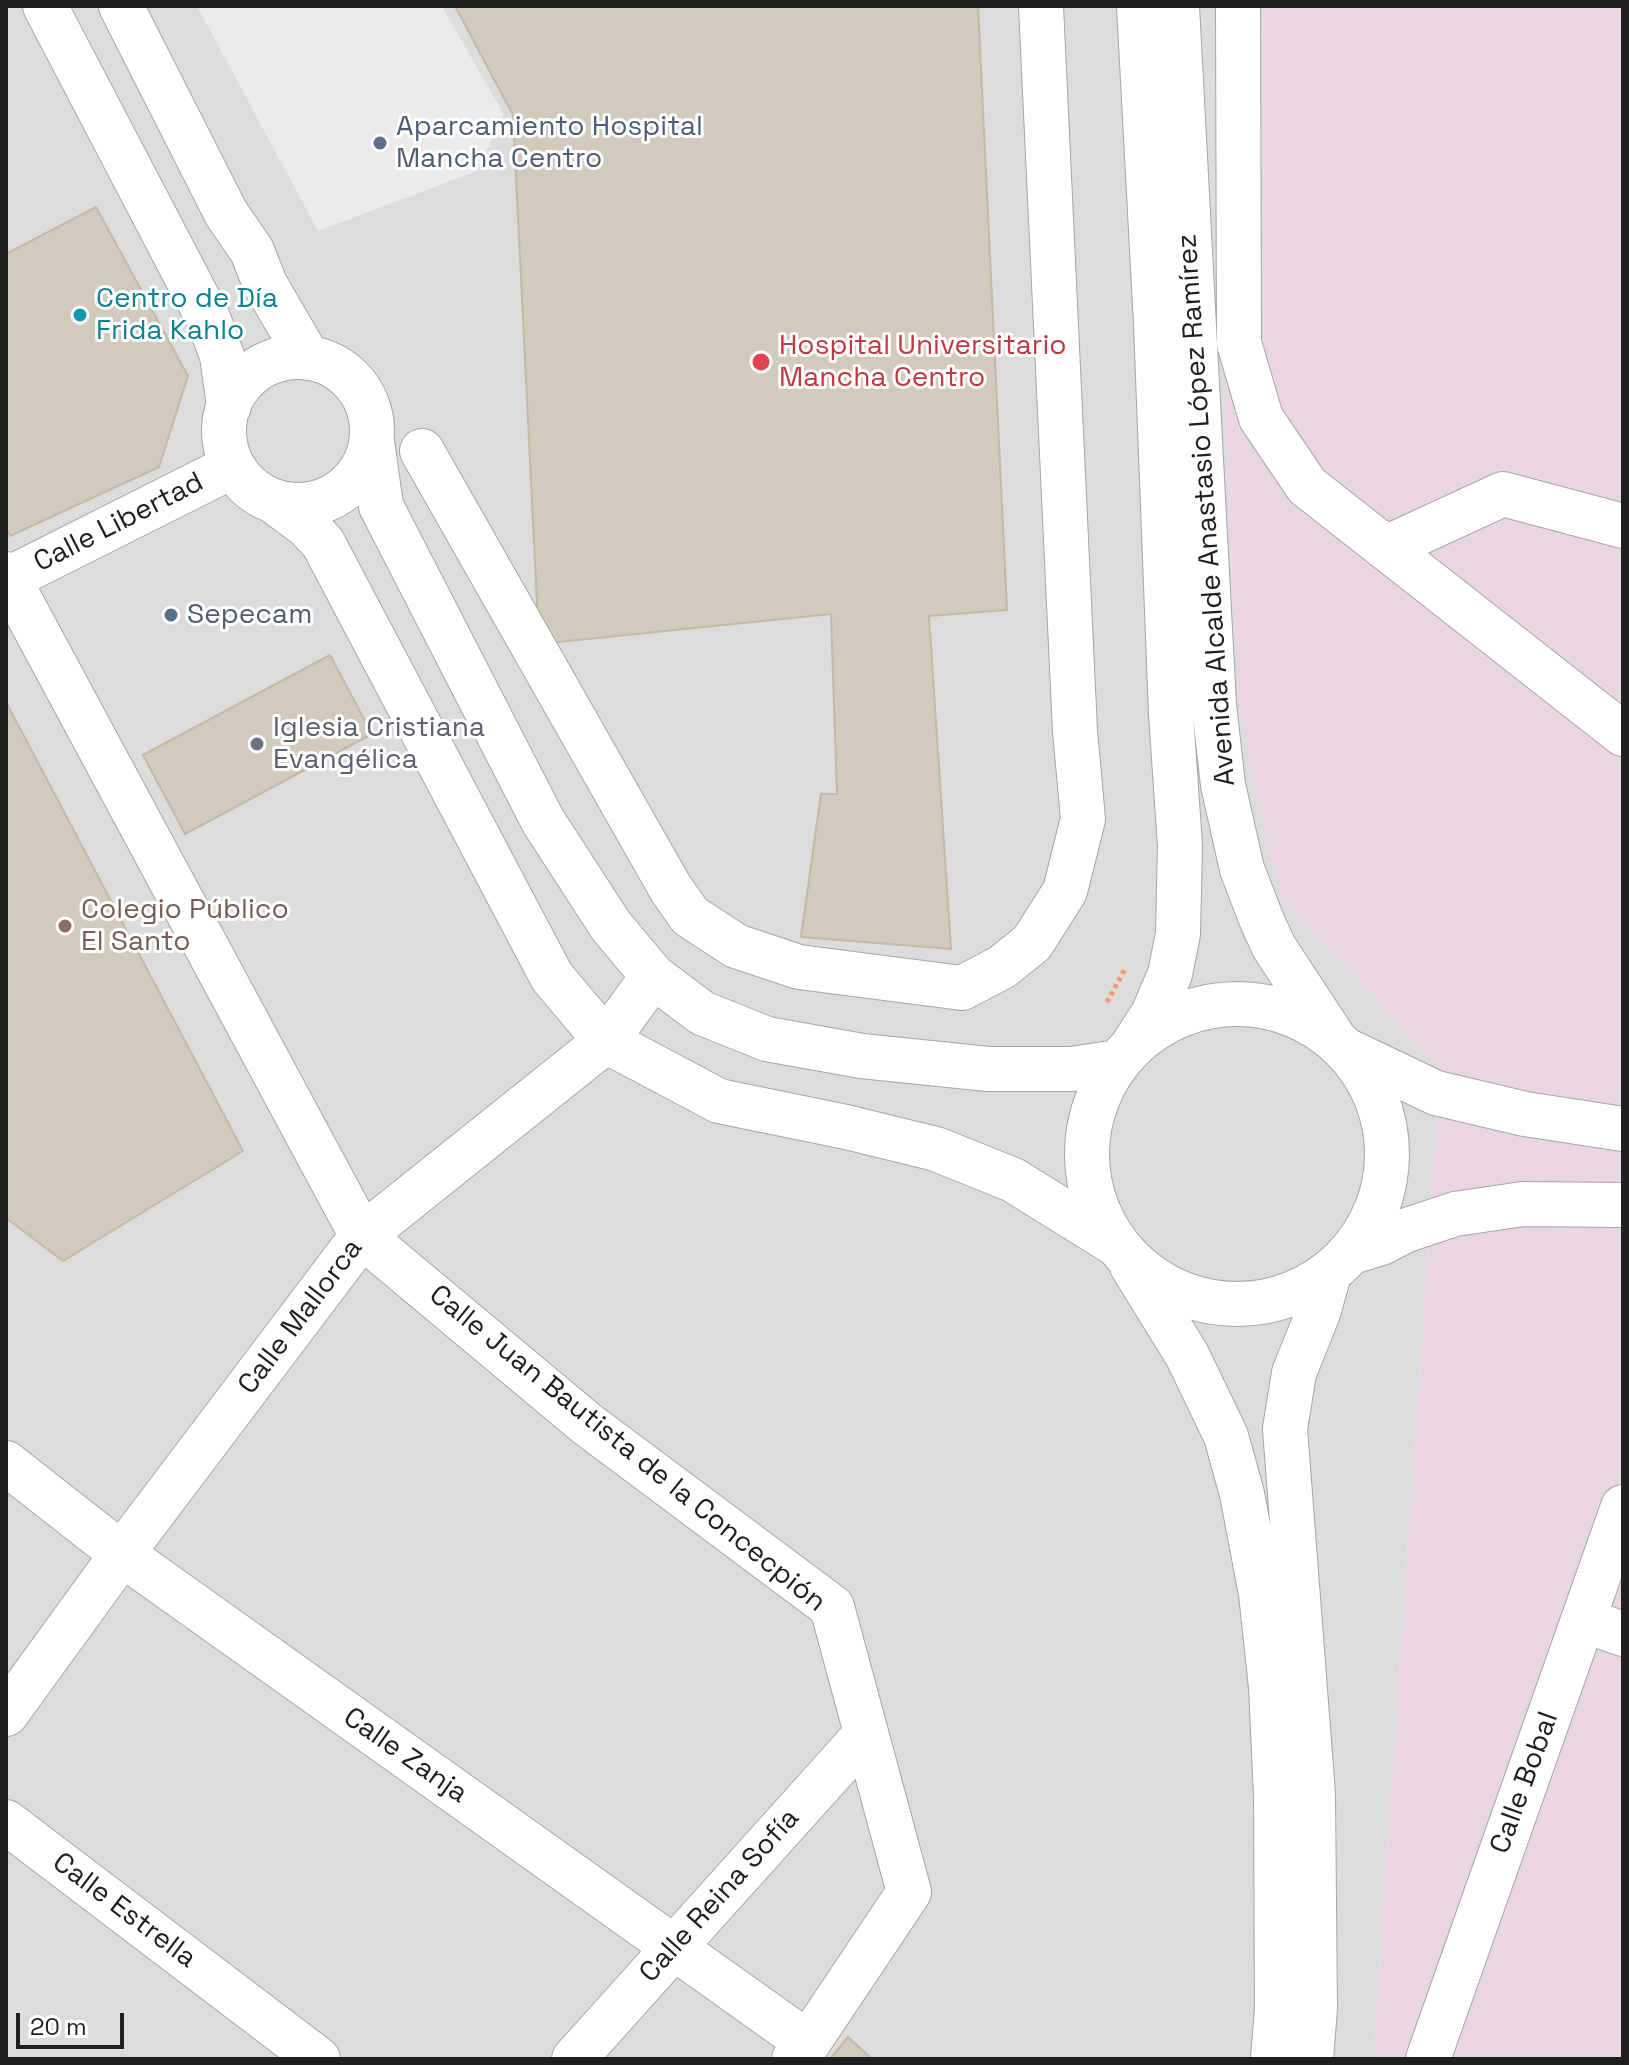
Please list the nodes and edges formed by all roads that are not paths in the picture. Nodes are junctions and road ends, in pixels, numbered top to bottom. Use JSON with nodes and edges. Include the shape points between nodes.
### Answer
{"nodes":[{"id":1,"x":45,"y":6,"type":"edge"},
{"id":2,"x":121,"y":6,"type":"edge"},
{"id":3,"x":1041,"y":6,"type":"edge"},
{"id":4,"x":1139,"y":6,"type":"edge"},
{"id":5,"x":1177,"y":6,"type":"edge"},
{"id":6,"x":1238,"y":6,"type":"edge"},
{"id":7,"x":308,"y":358,"type":"junction"},
{"id":8,"x":229,"y":406,"type":"junction"},
{"id":9,"x":372,"y":441,"type":"junction"},
{"id":10,"x":422,"y":451,"type":"dead end"},
{"id":11,"x":233,"y":466,"type":"junction"},
{"id":12,"x":275,"y":502,"type":"junction"},
{"id":13,"x":1623,"y":526,"type":"edge"},
{"id":14,"x":1388,"y":547,"type":"junction"},
{"id":15,"x":7,"y":578,"type":"edge"},
{"id":16,"x":1623,"y":734,"type":"edge"},
{"id":17,"x":653,"y":976,"type":"junction"},
{"id":18,"x":606,"y":1041,"type":"junction"},
{"id":19,"x":1340,"y":1044,"type":"junction"},
{"id":20,"x":1126,"y":1053,"type":"junction"},
{"id":21,"x":1623,"y":1129,"type":"edge"},
{"id":22,"x":1623,"y":1205,"type":"edge"},
{"id":23,"x":362,"y":1236,"type":"junction"},
{"id":24,"x":1122,"y":1251,"type":"junction"},
{"id":25,"x":1340,"y":1263,"type":"junction"},
{"id":26,"x":6,"y":1463,"type":"edge"},
{"id":27,"x":1623,"y":1507,"type":"edge"},
{"id":28,"x":122,"y":1554,"type":"junction"},
{"id":29,"x":1603,"y":1627,"type":"edge"},
{"id":30,"x":6,"y":1714,"type":"edge"},
{"id":31,"x":866,"y":1734,"type":"junction"},
{"id":32,"x":6,"y":1822,"type":"edge"},
{"id":33,"x":674,"y":1947,"type":"junction"},
{"id":34,"x":801,"y":2051,"type":"edge"},
{"id":35,"x":318,"y":2059,"type":"edge"},
{"id":36,"x":574,"y":2059,"type":"edge"},
{"id":37,"x":1273,"y":2059,"type":"edge"},
{"id":38,"x":1311,"y":2059,"type":"edge"},
{"id":39,"x":1428,"y":2059,"type":"edge"}],
"edges":[{"from":1,"to":8,"type":"street","via":[[208,318],[222,356]]},
{"from":2,"to":7,"type":"street","via":[[226,213]]},
{"from":3,"to":10,"type":"street","via":[[1083,819],[1065,891],[1032,943],[1002,967],[962,988],[799,967],[736,946],[690,916]]},
{"from":4,"to":20,"type":"street","name":"Avenida Alcalde Anastasio López Ramírez","via":[[1180,846],[1178,934],[1170,974],[1153,1014]]},
{"from":5,"to":19,"type":"street","name":"Avenida Alcalde Anastasio López Ramírez","via":[[1214,705],[1223,785],[1242,869],[1262,921]]},
{"from":6,"to":14,"type":"street","via":[[1239,343],[1261,418],[1307,486]]},
{"from":7,"to":8,"type":"street","via":[[268,363],[238,389]]},
{"from":7,"to":9,"type":"street","via":[[330,364],[364,396]]},
{"from":8,"to":11,"type":"street","via":[[225,446]]},
{"from":9,"to":12,"type":"street","via":[[355,480],[338,494],[319,503]]},
{"from":9,"to":17,"type":"street","via":[[381,506],[543,821],[611,926]]},
{"from":11,"to":12,"type":"street","via":[[244,482]]},
{"from":11,"to":15,"type":"street","name":"Calle Libertad"},
{"from":12,"to":18,"type":"street","via":[[323,543],[552,977]]},
{"from":13,"to":14,"type":"street","via":[[1503,494]]},
{"from":14,"to":16,"type":"street"},
{"from":15,"to":23,"type":"street","name":"Calle Juan Bautista de la Concecpión"},
{"from":17,"to":18,"type":"street","name":"Calle Mallorca"},
{"from":17,"to":20,"type":"street","via":[[702,1013],[767,1039],[862,1056],[988,1069],[1072,1069]]},
{"from":18,"to":23,"type":"street","name":"Calle Mallorca"},
{"from":18,"to":24,"type":"street","via":[[719,1101],[936,1149],[1013,1180]]},
{"from":19,"to":20,"type":"street","via":[[1286,1011],[1232,1003],[1179,1015]]},
{"from":19,"to":21,"type":"street","via":[[1436,1093]]},
{"from":19,"to":25,"type":"street","name":"Avenida Alcalde Anastasio López Ramírez","via":[[1377,1097],[1388,1151],[1379,1204]]},
{"from":20,"to":24,"type":"street","name":"Avenida Alcalde Anastasio López Ramírez","via":[[1094,1105],[1086,1153],[1094,1201]]},
{"from":22,"to":25,"type":"street","via":[[1523,1204],[1455,1214],[1404,1231]]},
{"from":23,"to":28,"type":"street","name":"Calle Mallorca"},
{"from":23,"to":31,"type":"street","name":"Calle Juan Bautista de la Concecpión","via":[[587,1424],[832,1607]]},
{"from":24,"to":25,"type":"street","via":[[1162,1285],[1203,1301],[1247,1304],[1290,1295]]},
{"from":24,"to":37,"type":"street","name":"Avenida Alcalde Anastasio López Ramírez","via":[[1187,1355],[1226,1436],[1261,1594],[1276,1796]]},
{"from":25,"to":38,"type":"street","name":"Avenida Alcalde Anastasio López Ramírez","via":[[1294,1373],[1285,1429],[1313,1794]]},
{"from":26,"to":28,"type":"street","name":"Calle Zanja"},
{"from":27,"to":29,"type":"street","name":"Calle Bobal"},
{"from":28,"to":30,"type":"street","name":"Calle Mallorca"},
{"from":28,"to":33,"type":"street","name":"Calle Zanja"},
{"from":29,"to":39,"type":"street","name":"Calle Bobal"},
{"from":31,"to":33,"type":"street","name":"Calle Reina Sofía"},
{"from":31,"to":34,"type":"street","name":"Calle Juan Bautista de la Concecpión","via":[[909,1892]]},
{"from":32,"to":35,"type":"street","name":"Calle Estrella"},
{"from":33,"to":34,"type":"street","name":"Calle Zanja"},
{"from":33,"to":36,"type":"street","name":"Calle Reina Sofía"}]}
